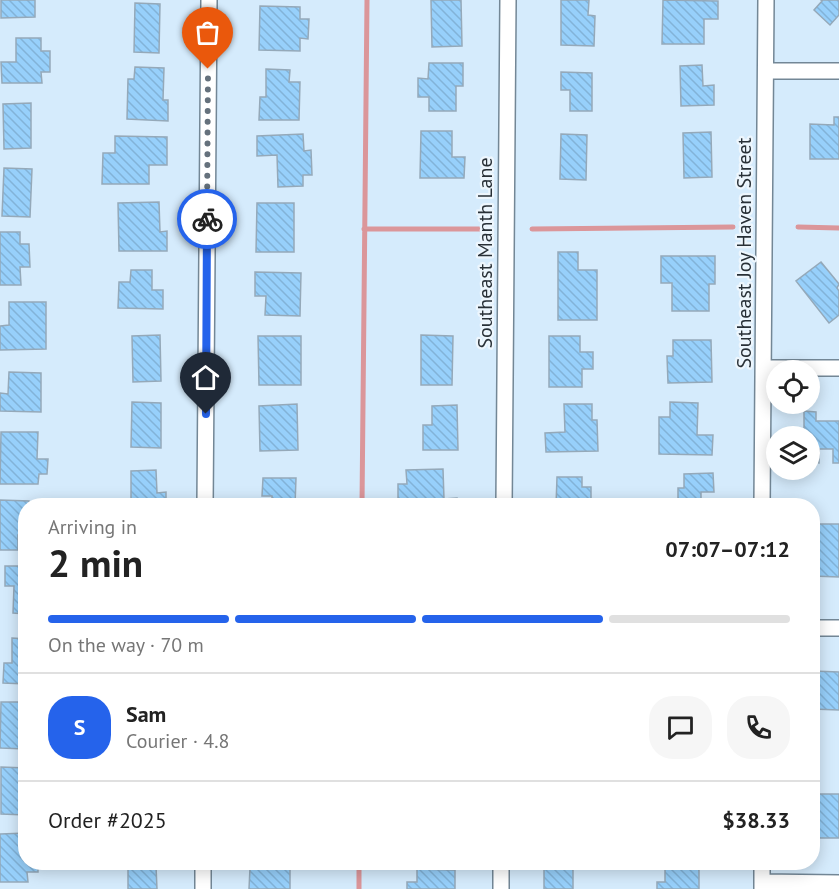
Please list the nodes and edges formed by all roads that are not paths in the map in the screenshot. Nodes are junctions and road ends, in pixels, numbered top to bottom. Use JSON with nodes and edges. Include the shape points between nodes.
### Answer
{"nodes":[{"id":1,"x":208,"y":0,"type":"edge"},
{"id":2,"x":508,"y":0,"type":"edge"},
{"id":3,"x":766,"y":0,"type":"edge"},
{"id":4,"x":766,"y":71,"type":"junction"},
{"id":5,"x":839,"y":71,"type":"edge"},
{"id":6,"x":764,"y":368,"type":"junction"},
{"id":7,"x":839,"y":368,"type":"edge"},
{"id":8,"x":205,"y":498,"type":"edge"},
{"id":9,"x":504,"y":498,"type":"edge"},
{"id":10,"x":762,"y":498,"type":"edge"},
{"id":11,"x":820,"y":628,"type":"edge"},
{"id":12,"x":839,"y":628,"type":"edge"},
{"id":13,"x":203,"y":870,"type":"edge"},
{"id":14,"x":501,"y":870,"type":"edge"},
{"id":15,"x":762,"y":870,"type":"edge"},
{"id":16,"x":839,"y":883,"type":"edge"},
{"id":17,"x":762,"y":886,"type":"edge"},
{"id":18,"x":203,"y":889,"type":"edge"},
{"id":19,"x":501,"y":889,"type":"edge"}],
"edges":[{"from":1,"to":8,"type":"street"},
{"from":2,"to":9,"type":"street","name":"Southeast Manth Lane"},
{"from":3,"to":4,"type":"street","name":"Southeast Joy Haven Street"},
{"from":4,"to":5,"type":"street"},
{"from":4,"to":6,"type":"street","name":"Southeast Joy Haven Street"},
{"from":6,"to":7,"type":"street"},
{"from":6,"to":10,"type":"street","name":"Southeast Joy Haven Street"},
{"from":11,"to":12,"type":"street"},
{"from":13,"to":18,"type":"street"},
{"from":14,"to":19,"type":"street"},
{"from":15,"to":17,"type":"street"},
{"from":16,"to":17,"type":"street"}]}
